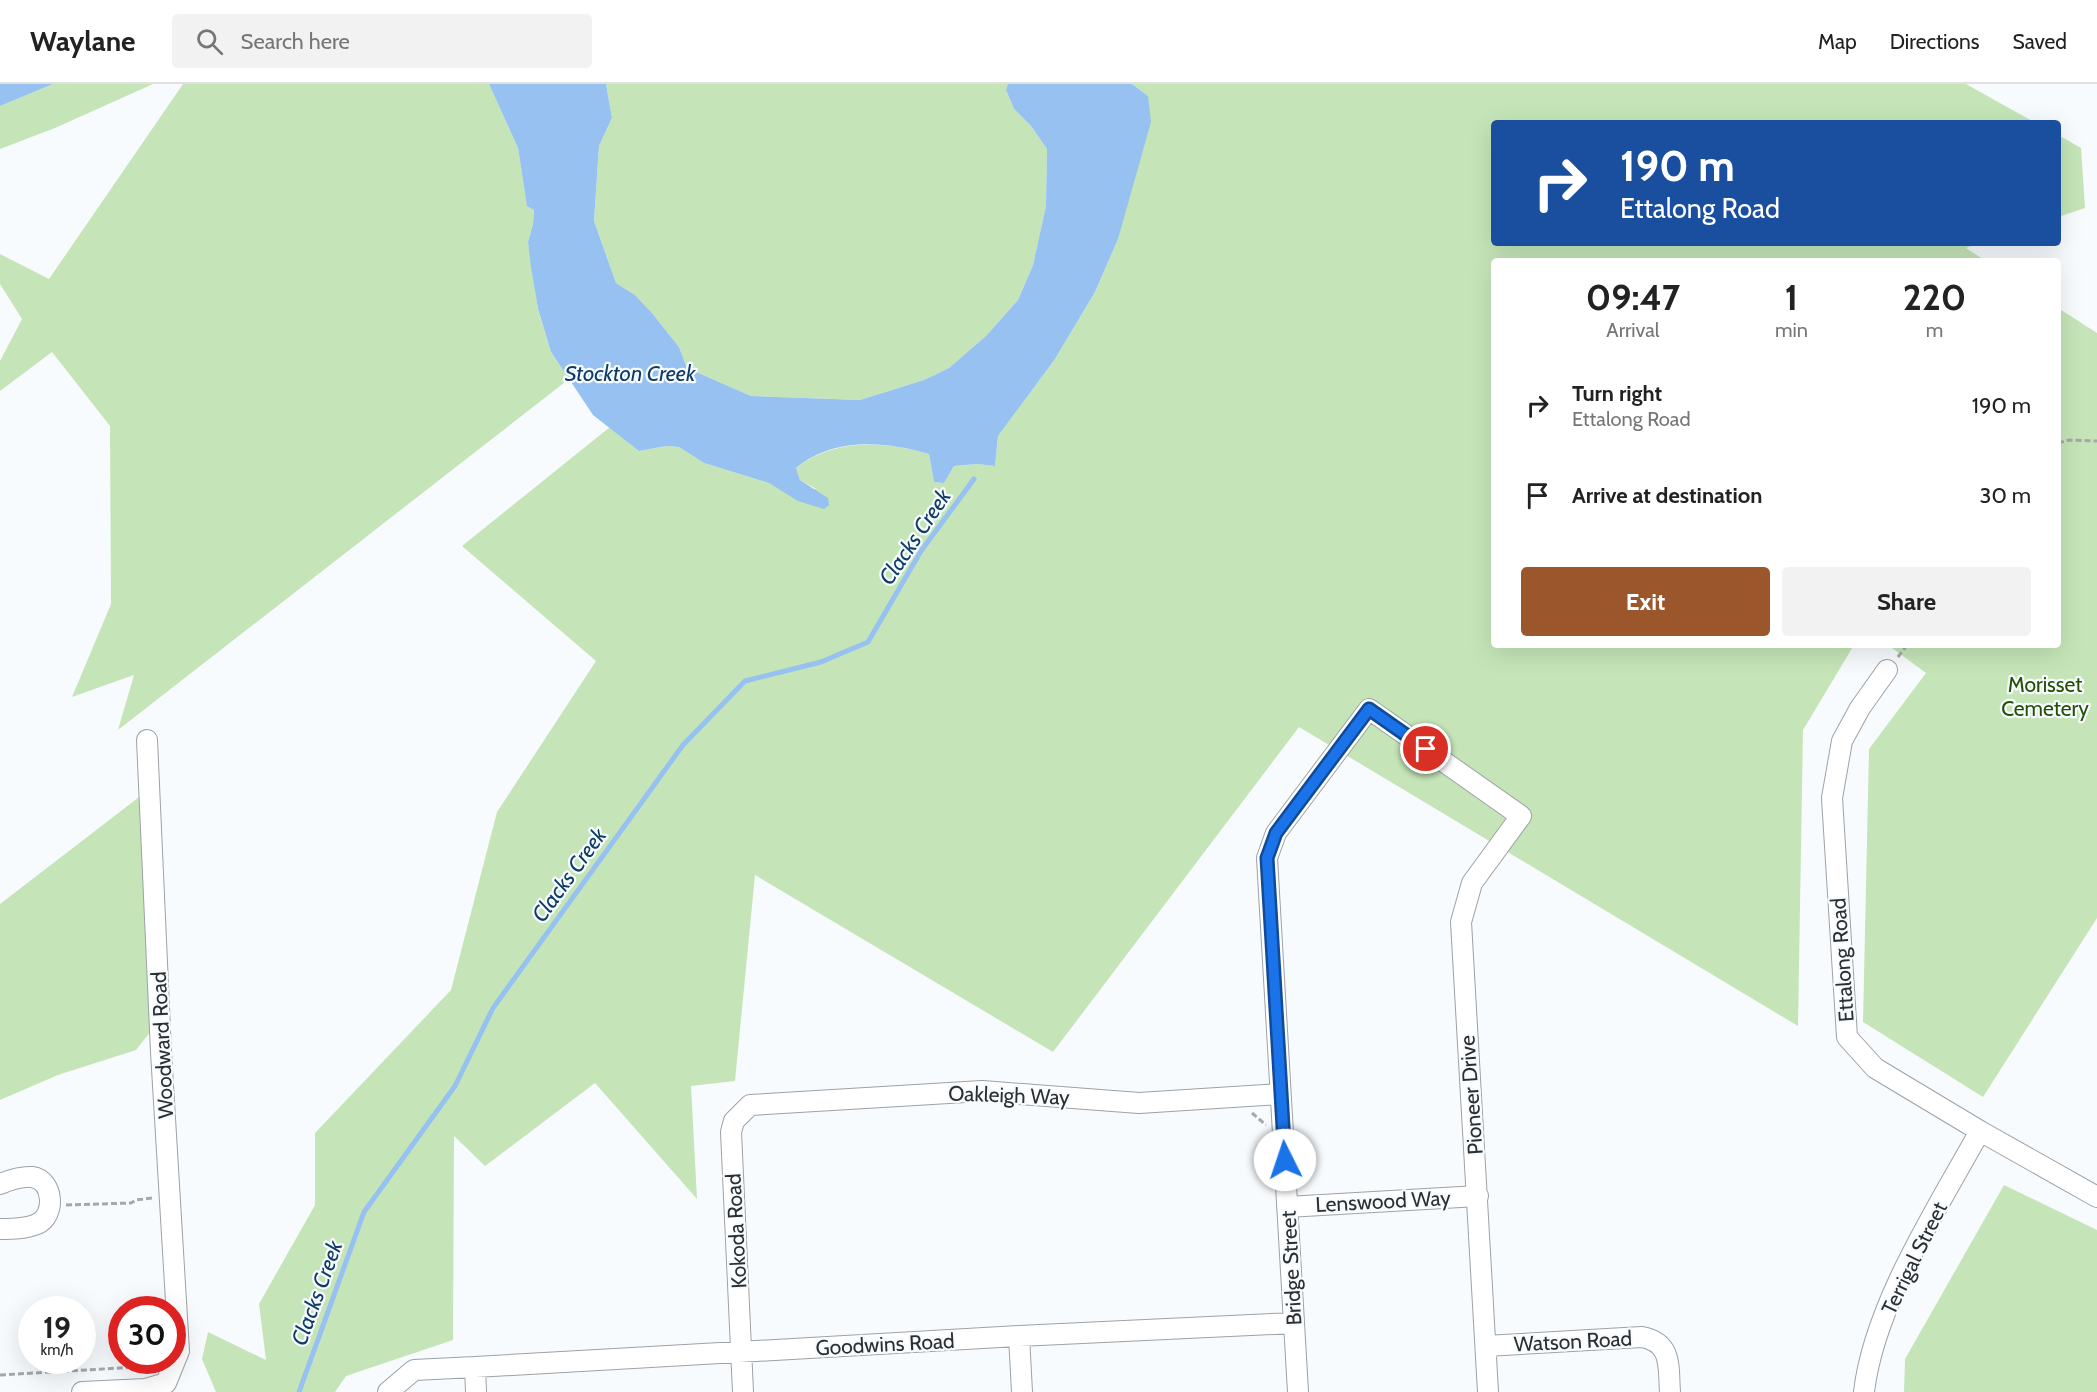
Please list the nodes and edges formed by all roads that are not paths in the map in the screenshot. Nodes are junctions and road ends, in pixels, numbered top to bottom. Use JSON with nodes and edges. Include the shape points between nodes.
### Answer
{"nodes":[{"id":1,"x":1887,"y":670,"type":"dead end"},
{"id":2,"x":147,"y":740,"type":"dead end"},
{"id":3,"x":1521,"y":816,"type":"joint"},
{"id":4,"x":1280,"y":1094,"type":"junction"},
{"id":5,"x":740,"y":1112,"type":"joint"},
{"id":6,"x":1980,"y":1131,"type":"junction"},
{"id":7,"x":0,"y":1184,"type":"edge"},
{"id":8,"x":1478,"y":1196,"type":"junction"},
{"id":9,"x":2097,"y":1197,"type":"edge"},
{"id":10,"x":1287,"y":1207,"type":"junction"},
{"id":11,"x":0,"y":1229,"type":"edge"},
{"id":12,"x":1294,"y":1323,"type":"junction"},
{"id":13,"x":1019,"y":1336,"type":"junction"},
{"id":14,"x":1486,"y":1346,"type":"junction"},
{"id":15,"x":741,"y":1353,"type":"junction"},
{"id":16,"x":475,"y":1367,"type":"junction"},
{"id":17,"x":82,"y":1392,"type":"edge"},
{"id":18,"x":388,"y":1392,"type":"edge"},
{"id":19,"x":476,"y":1392,"type":"edge"},
{"id":20,"x":743,"y":1392,"type":"edge"},
{"id":21,"x":1022,"y":1392,"type":"edge"},
{"id":22,"x":1298,"y":1392,"type":"edge"},
{"id":23,"x":1488,"y":1392,"type":"edge"},
{"id":24,"x":1670,"y":1392,"type":"edge"},
{"id":25,"x":1864,"y":1392,"type":"edge"}],
"edges":[{"from":1,"to":6,"type":"street","name":"Ettalong Road","via":[[1842,741],[1832,798],[1847,1037],[1875,1068]]},
{"from":2,"to":17,"type":"street","name":"Woodward Road","via":[[179,1351],[166,1383],[145,1389]]},
{"from":3,"to":4,"type":"street","name":"Bridge Street","via":[[1369,709],[1276,833],[1267,858]]},
{"from":3,"to":8,"type":"street","name":"Pioneer Drive","via":[[1472,883],[1461,922]]},
{"from":4,"to":5,"type":"street","name":"Oakleigh Way","via":[[1139,1103],[982,1090],[758,1104]]},
{"from":4,"to":10,"type":"street","name":"Bridge Street"},
{"from":5,"to":15,"type":"street","name":"Kokoda Road","via":[[734,1121],[731,1148]]},
{"from":6,"to":9,"type":"street","name":"Ettalong Road"},
{"from":6,"to":25,"type":"street","name":"Terrigal Street","via":[[1900,1278],[1870,1362]]},
{"from":7,"to":11,"type":"street","via":[[20,1178],[42,1180],[48,1188],[50,1204],[40,1223]]},
{"from":8,"to":10,"type":"street","name":"Lenswood Way"},
{"from":8,"to":14,"type":"street","name":"Pioneer Drive"},
{"from":10,"to":12,"type":"street","name":"Bridge Street"},
{"from":12,"to":13,"type":"street","name":"Goodwins Road"},
{"from":12,"to":22,"type":"street","name":"Bridge Street"},
{"from":13,"to":15,"type":"street","name":"Goodwins Road"},
{"from":13,"to":21,"type":"street"},
{"from":14,"to":23,"type":"street","name":"Pioneer Drive"},
{"from":14,"to":24,"type":"street","name":"Watson Road","via":[[1642,1337],[1659,1342],[1668,1359]]},
{"from":15,"to":16,"type":"street","name":"Goodwins Road"},
{"from":15,"to":20,"type":"street","name":"Kokoda Road"},
{"from":16,"to":18,"type":"street","name":"Goodwins Road","via":[[414,1370]]},
{"from":16,"to":19,"type":"street"}]}
